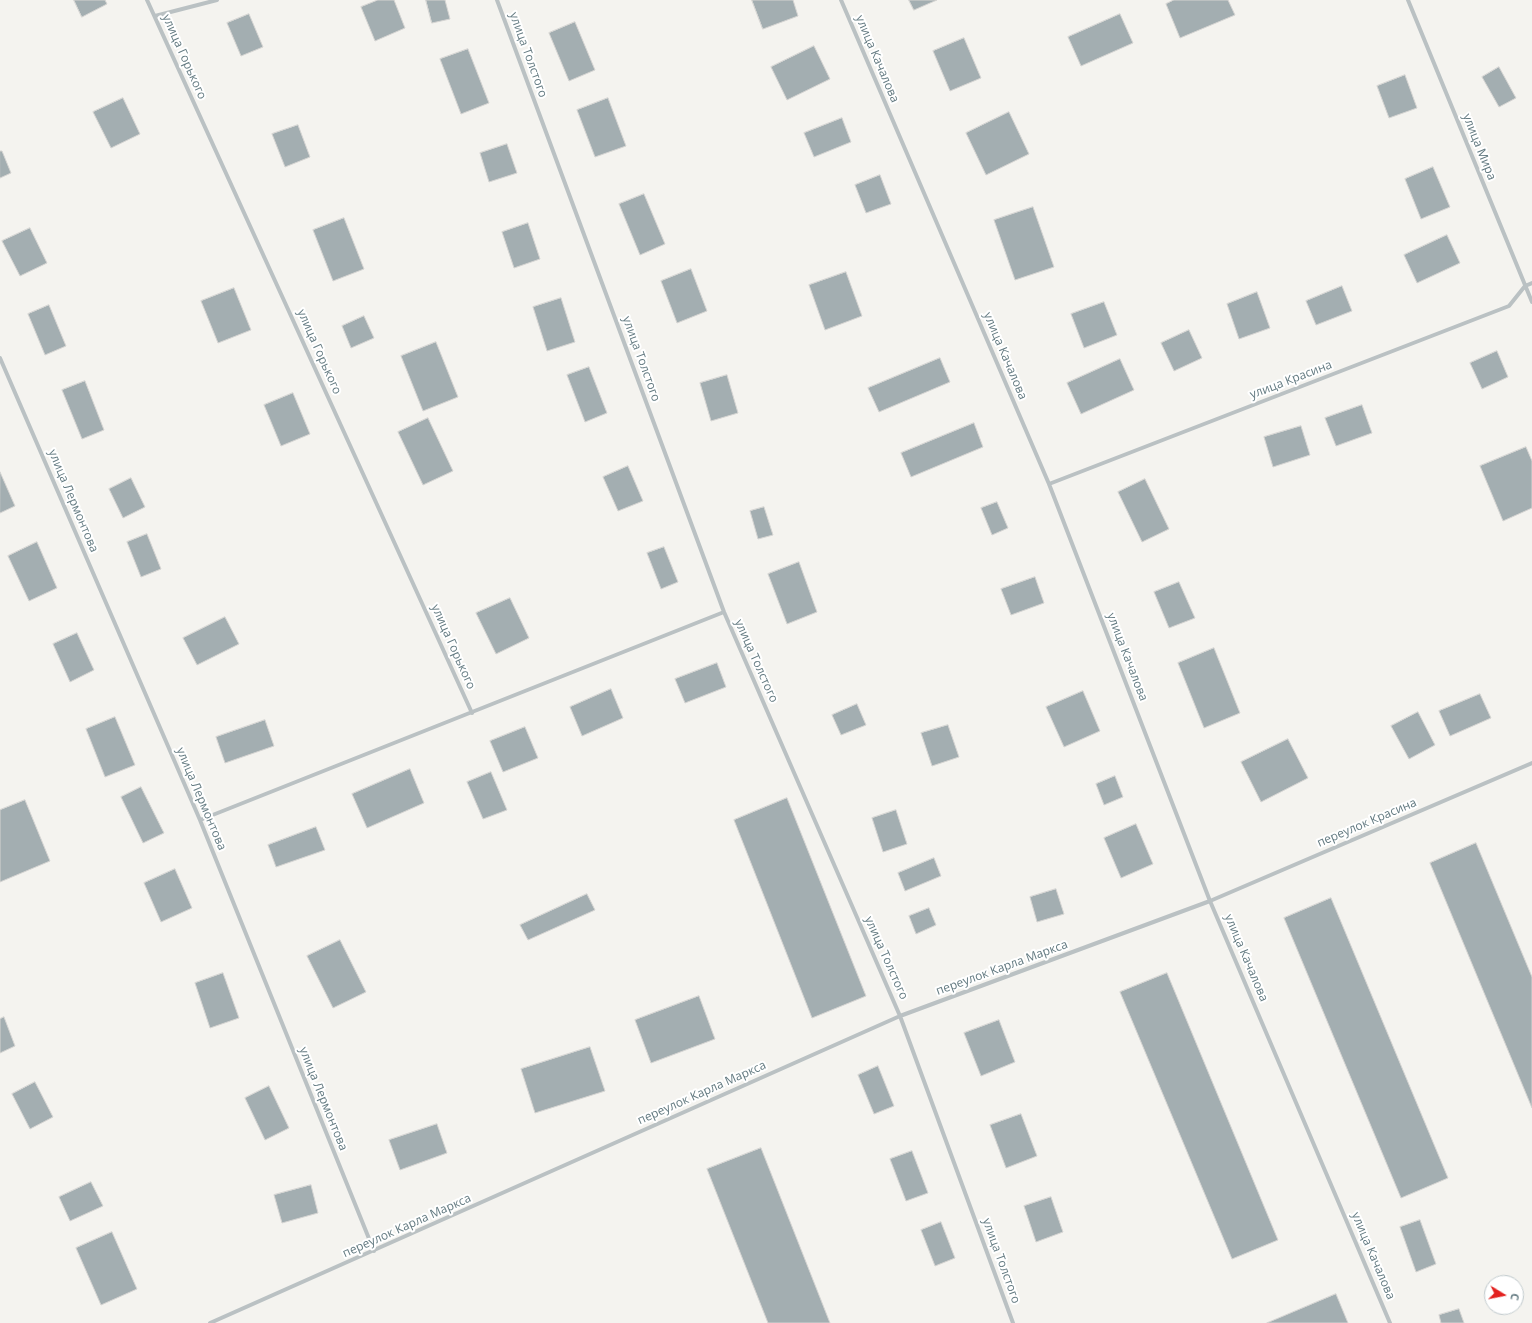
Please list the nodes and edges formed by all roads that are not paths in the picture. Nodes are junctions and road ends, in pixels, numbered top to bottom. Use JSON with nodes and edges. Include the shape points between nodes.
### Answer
{"nodes":[{"id":1,"x":147,"y":0,"type":"edge"},
{"id":2,"x":217,"y":0,"type":"edge"},
{"id":3,"x":497,"y":0,"type":"edge"},
{"id":4,"x":841,"y":0,"type":"edge"},
{"id":5,"x":1408,"y":0,"type":"edge"},
{"id":6,"x":155,"y":16,"type":"junction"},
{"id":7,"x":1532,"y":284,"type":"edge"},
{"id":8,"x":1525,"y":286,"type":"junction"},
{"id":9,"x":1532,"y":302,"type":"edge"},
{"id":10,"x":0,"y":358,"type":"edge"},
{"id":11,"x":1049,"y":484,"type":"junction"},
{"id":12,"x":724,"y":612,"type":"junction"},
{"id":13,"x":472,"y":713,"type":"junction"},
{"id":14,"x":1532,"y":763,"type":"edge"},
{"id":15,"x":200,"y":820,"type":"junction"},
{"id":16,"x":1210,"y":901,"type":"junction"},
{"id":17,"x":900,"y":1016,"type":"junction"},
{"id":18,"x":374,"y":1251,"type":"junction"},
{"id":19,"x":210,"y":1323,"type":"edge"},
{"id":20,"x":1013,"y":1323,"type":"edge"},
{"id":21,"x":1390,"y":1323,"type":"edge"}],
"edges":[{"from":1,"to":6,"type":"street","name":"улица Горького"},
{"from":2,"to":6,"type":"street"},
{"from":3,"to":12,"type":"street","name":"улица Толстого"},
{"from":4,"to":11,"type":"street","name":"улица Качалова"},
{"from":5,"to":8,"type":"street","name":"улица Мира"},
{"from":6,"to":13,"type":"street","name":"улица Горького"},
{"from":7,"to":8,"type":"street"},
{"from":8,"to":9,"type":"street","name":"улица Мира"},
{"from":8,"to":11,"type":"street","name":"улица Красина","via":[[1509,306]]},
{"from":10,"to":15,"type":"street","name":"улица Лермонтова"},
{"from":11,"to":16,"type":"street","name":"улица Качалова"},
{"from":12,"to":13,"type":"street"},
{"from":12,"to":17,"type":"street","name":"улица Толстого"},
{"from":13,"to":15,"type":"street"},
{"from":14,"to":16,"type":"street","name":"переулок Красина"},
{"from":15,"to":18,"type":"street","name":"улица Лермонтова"},
{"from":16,"to":17,"type":"street","name":"переулок Карла Маркса"},
{"from":16,"to":21,"type":"street","name":"улица Качалова"},
{"from":17,"to":18,"type":"street","name":"переулок Карла Маркса"},
{"from":17,"to":20,"type":"street","name":"улица Толстого"},
{"from":18,"to":19,"type":"street","name":"переулок Карла Маркса"}]}
